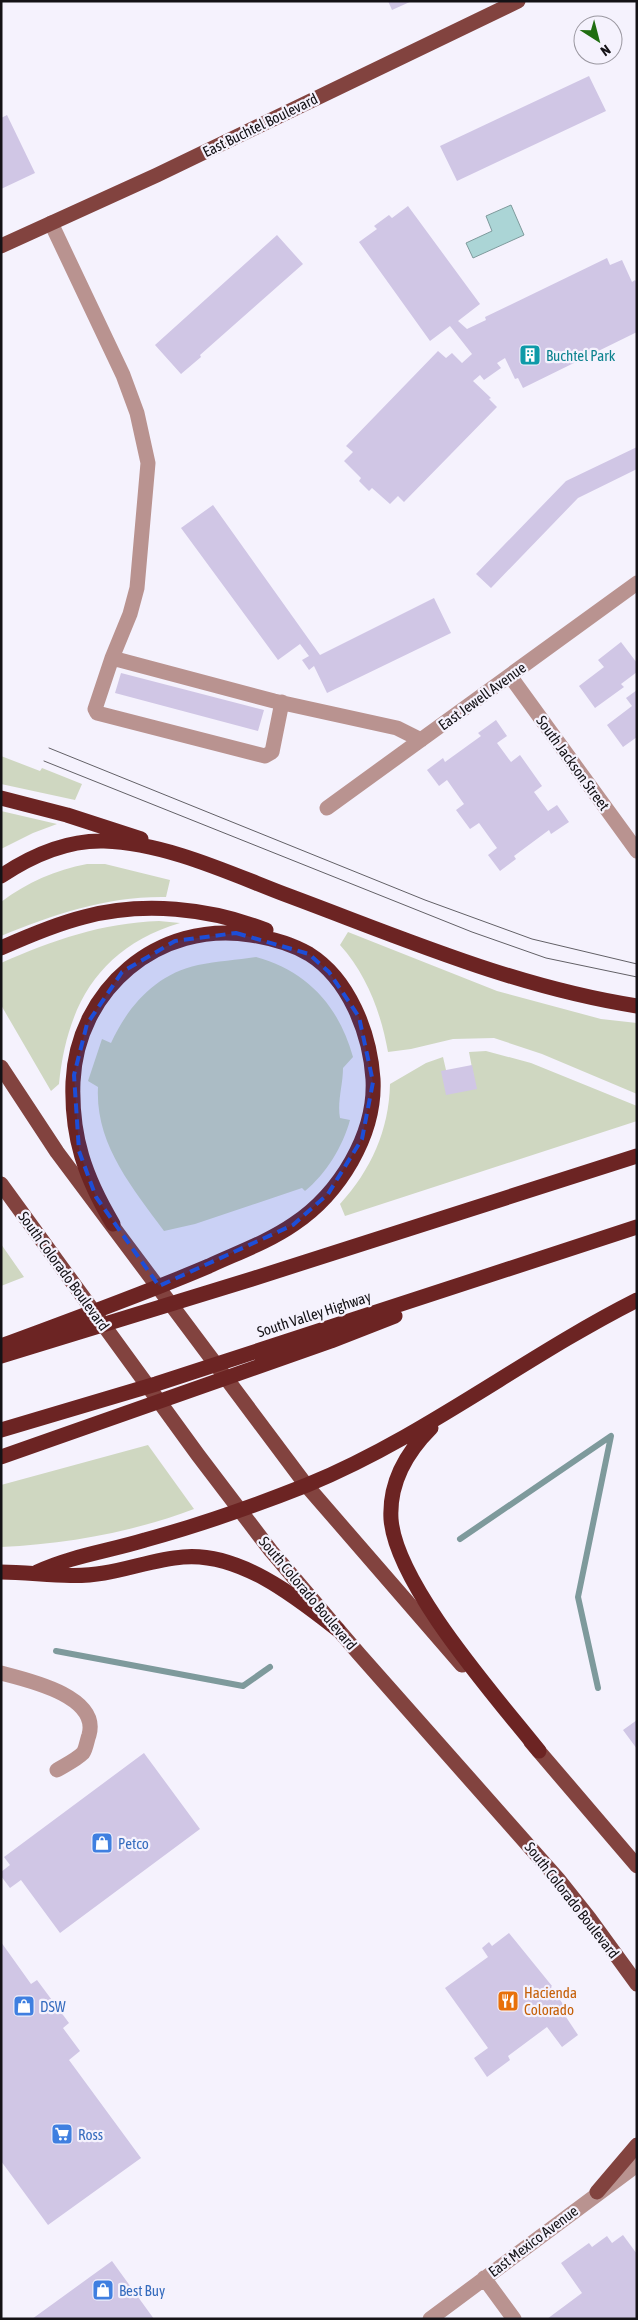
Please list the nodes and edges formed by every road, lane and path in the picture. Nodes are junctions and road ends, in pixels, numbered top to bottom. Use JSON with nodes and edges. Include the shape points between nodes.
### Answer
{"nodes":[{"id":1,"x":518,"y":1,"type":"edge"},
{"id":2,"x":51,"y":223,"type":"junction"},
{"id":3,"x":1,"y":246,"type":"edge"},
{"id":4,"x":637,"y":583,"type":"edge"},
{"id":5,"x":112,"y":658,"type":"junction"},
{"id":6,"x":510,"y":676,"type":"junction"},
{"id":7,"x":282,"y":702,"type":"junction"},
{"id":8,"x":421,"y":740,"type":"junction"},
{"id":9,"x":1,"y":798,"type":"edge"},
{"id":10,"x":327,"y":808,"type":"dead end"},
{"id":11,"x":637,"y":851,"type":"edge"},
{"id":12,"x":190,"y":860,"type":"junction"},
{"id":13,"x":1,"y":876,"type":"edge"},
{"id":14,"x":1,"y":948,"type":"edge"},
{"id":15,"x":309,"y":954,"type":"junction"},
{"id":16,"x":637,"y":1006,"type":"edge"},
{"id":17,"x":1,"y":1067,"type":"edge"},
{"id":18,"x":637,"y":1156,"type":"edge"},
{"id":19,"x":1,"y":1184,"type":"edge"},
{"id":20,"x":113,"y":1224,"type":"junction"},
{"id":21,"x":637,"y":1227,"type":"edge"},
{"id":22,"x":552,"y":1255,"type":"junction"},
{"id":23,"x":637,"y":1300,"type":"edge"},
{"id":24,"x":1,"y":1346,"type":"edge"},
{"id":25,"x":1,"y":1356,"type":"edge"},
{"id":26,"x":484,"y":1388,"type":"junction"},
{"id":27,"x":1,"y":1430,"type":"edge"},
{"id":28,"x":1,"y":1457,"type":"edge"},
{"id":29,"x":306,"y":1485,"type":"junction"},
{"id":30,"x":239,"y":1510,"type":"junction"},
{"id":31,"x":1,"y":1572,"type":"edge"},
{"id":32,"x":37,"y":1572,"type":"junction"},
{"id":33,"x":338,"y":1630,"type":"junction"},
{"id":34,"x":1,"y":1673,"type":"edge"},
{"id":35,"x":539,"y":1751,"type":"junction"},
{"id":36,"x":58,"y":1770,"type":"dead end"},
{"id":37,"x":637,"y":1866,"type":"edge"},
{"id":38,"x":637,"y":1984,"type":"edge"},
{"id":39,"x":637,"y":2145,"type":"edge"},
{"id":40,"x":637,"y":2165,"type":"edge"},
{"id":41,"x":598,"y":2192,"type":"junction"},
{"id":42,"x":484,"y":2278,"type":"junction"},
{"id":43,"x":430,"y":2319,"type":"edge"},
{"id":44,"x":514,"y":2319,"type":"edge"}],
"edges":[{"from":1,"to":2,"type":"main road","name":"East Buchtel Boulevard"},
{"from":2,"to":3,"type":"main road","name":"East Buchtel Boulevard"},
{"from":2,"to":5,"type":"street","via":[[123,375],[138,413],[148,463],[137,588]]},
{"from":4,"to":6,"type":"street","name":"East Jewell Avenue"},
{"from":5,"to":7,"type":"street"},
{"from":5,"to":7,"type":"street","via":[[95,709],[97,713],[266,756],[272,752]]},
{"from":6,"to":8,"type":"street","name":"East Jewell Avenue"},
{"from":6,"to":11,"type":"street","name":"South Jackson Street"},
{"from":7,"to":8,"type":"street","via":[[397,728]]},
{"from":8,"to":10,"type":"street","name":"East Jewell Avenue"},
{"from":9,"to":12,"type":"highway","via":[[96,823]]},
{"from":12,"to":13,"type":"highway","via":[[132,844],[82,842],[44,853]]},
{"from":12,"to":16,"type":"highway","via":[[476,965],[544,987]]},
{"from":14,"to":15,"type":"highway","via":[[86,916],[171,908],[254,926]]},
{"from":15,"to":20,"type":"highway","via":[[273,939],[236,932],[197,935],[156,949],[122,972],[107,988],[94,1007],[81,1038],[74,1075],[73,1108],[86,1172],[96,1197]]},
{"from":15,"to":24,"type":"highway","via":[[336,981],[352,1004],[364,1032],[372,1066],[371,1105],[362,1139],[347,1169],[328,1194],[293,1225],[250,1248],[173,1281]]},
{"from":17,"to":20,"type":"main road","via":[[53,1145]]},
{"from":18,"to":25,"type":"highway"},
{"from":19,"to":30,"type":"main road","name":"South Colorado Boulevard"},
{"from":20,"to":29,"type":"main road"},
{"from":21,"to":22,"type":"highway","name":"South Valley Highway"},
{"from":22,"to":27,"type":"highway","name":"South Valley Highway","via":[[165,1381]]},
{"from":22,"to":28,"type":"highway","via":[[331,1340]]},
{"from":23,"to":26,"type":"highway","via":[[579,1330]]},
{"from":26,"to":29,"type":"highway","via":[[414,1432]]},
{"from":26,"to":35,"type":"highway","via":[[438,1422],[413,1448],[394,1489],[392,1527],[408,1570],[432,1611]]},
{"from":29,"to":30,"type":"highway"},
{"from":29,"to":35,"type":"main road"},
{"from":30,"to":32,"type":"highway","via":[[148,1540],[61,1561]]},
{"from":30,"to":33,"type":"main road","name":"South Colorado Boulevard"},
{"from":31,"to":32,"type":"highway"},
{"from":32,"to":33,"type":"highway","via":[[62,1575],[103,1573],[165,1560],[199,1557],[233,1565],[276,1584]]},
{"from":33,"to":38,"type":"main road","name":"South Colorado Boulevard","via":[[558,1879]]},
{"from":34,"to":36,"type":"street","via":[[38,1683],[78,1702],[88,1712],[90,1731],[84,1752]]},
{"from":35,"to":37,"type":"main road"},
{"from":39,"to":41,"type":"main road"},
{"from":40,"to":41,"type":"street","name":"East Mexico Avenue"},
{"from":41,"to":42,"type":"street","name":"East Mexico Avenue"},
{"from":42,"to":43,"type":"street","name":"East Mexico Avenue"},
{"from":42,"to":44,"type":"street"}]}
